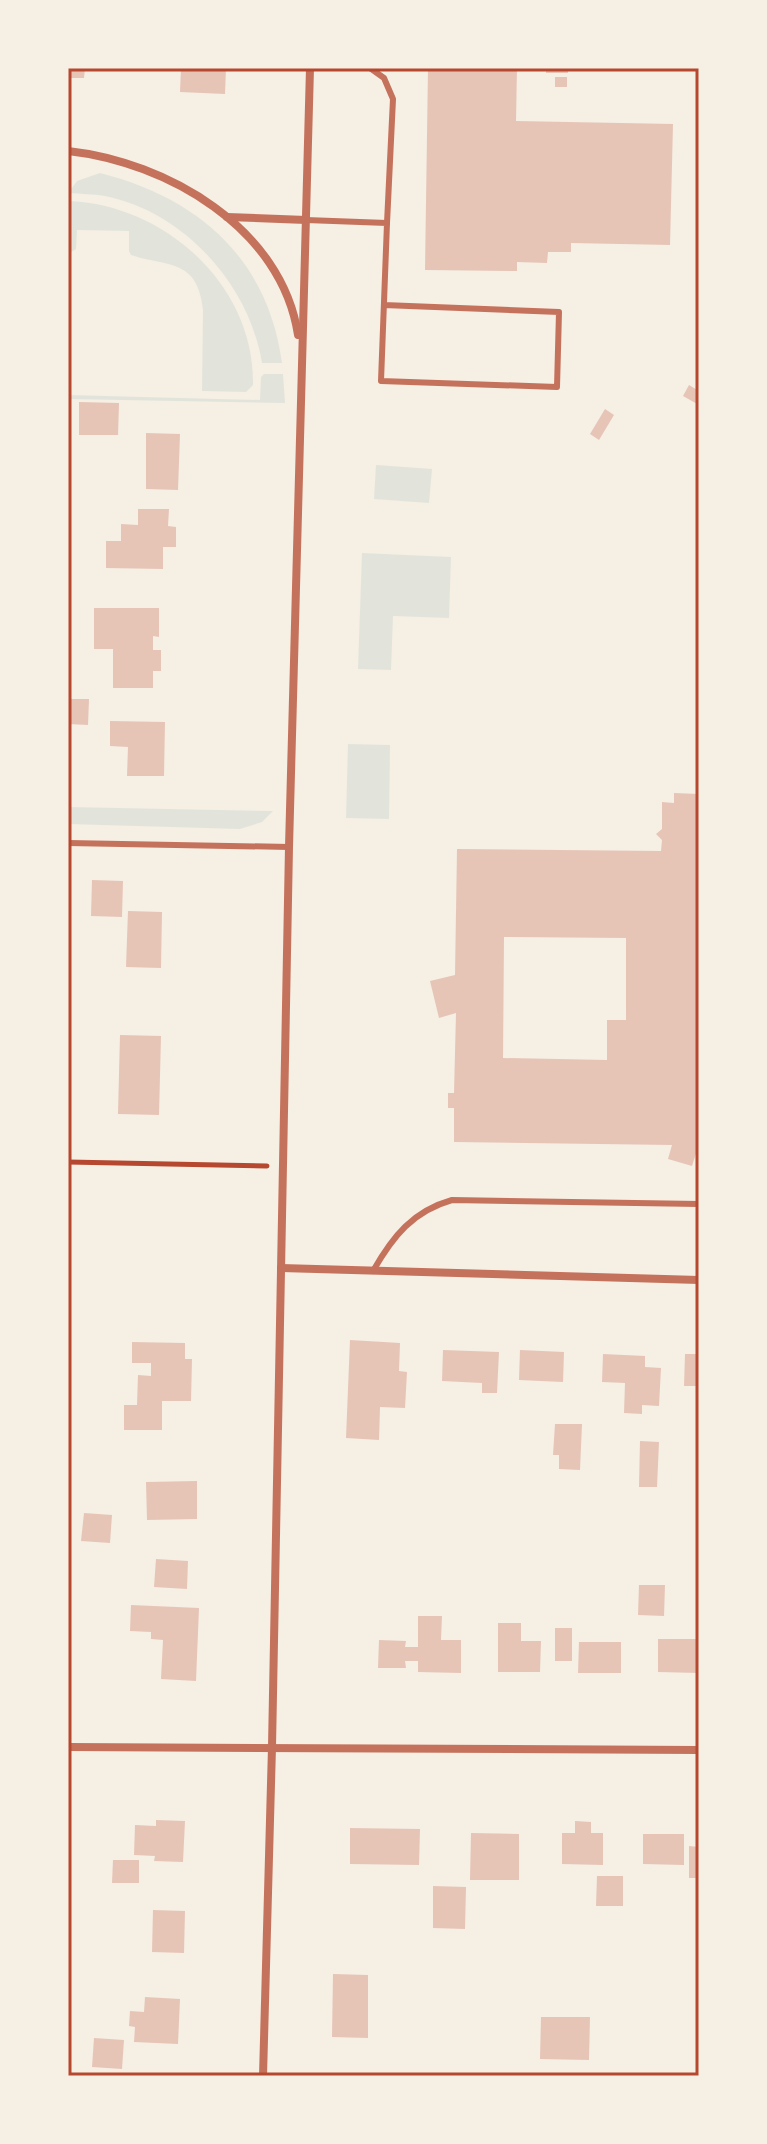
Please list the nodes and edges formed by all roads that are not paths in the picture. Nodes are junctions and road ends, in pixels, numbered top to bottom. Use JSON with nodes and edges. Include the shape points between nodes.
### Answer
{"nodes":[{"id":1,"x":310,"y":68,"type":"edge"},
{"id":2,"x":370,"y":68,"type":"edge"},
{"id":3,"x":68,"y":151,"type":"edge"},
{"id":4,"x":227,"y":217,"type":"junction"},
{"id":5,"x":306,"y":220,"type":"junction"},
{"id":6,"x":387,"y":223,"type":"junction"},
{"id":7,"x":384,"y":305,"type":"junction"},
{"id":8,"x":300,"y":369,"type":"junction"},
{"id":9,"x":68,"y":843,"type":"edge"},
{"id":10,"x":289,"y":847,"type":"junction"},
{"id":11,"x":699,"y":1204,"type":"edge"},
{"id":12,"x":281,"y":1268,"type":"junction"},
{"id":13,"x":373,"y":1271,"type":"junction"},
{"id":14,"x":699,"y":1280,"type":"edge"},
{"id":15,"x":68,"y":1747,"type":"edge"},
{"id":16,"x":272,"y":1747,"type":"junction"},
{"id":17,"x":699,"y":1750,"type":"edge"},
{"id":18,"x":263,"y":2076,"type":"edge"}],
"edges":[{"from":1,"to":5,"type":"street"},
{"from":2,"to":6,"type":"lane","via":[[384,78],[393,99]]},
{"from":3,"to":4,"type":"street","via":[[161,176]]},
{"from":4,"to":5,"type":"street"},
{"from":4,"to":8,"type":"street","via":[[270,262],[282,285],[297,329]]},
{"from":5,"to":6,"type":"lane"},
{"from":5,"to":8,"type":"street"},
{"from":6,"to":7,"type":"lane"},
{"from":7,"to":7,"type":"lane","via":[[381,381],[557,387],[559,312]]},
{"from":8,"to":10,"type":"street"},
{"from":9,"to":10,"type":"lane"},
{"from":10,"to":12,"type":"street"},
{"from":11,"to":13,"type":"lane","via":[[452,1200],[408,1221]]},
{"from":12,"to":13,"type":"street"},
{"from":12,"to":16,"type":"street"},
{"from":13,"to":14,"type":"street"},
{"from":15,"to":16,"type":"street"},
{"from":16,"to":17,"type":"street"},
{"from":16,"to":18,"type":"street"}]}
